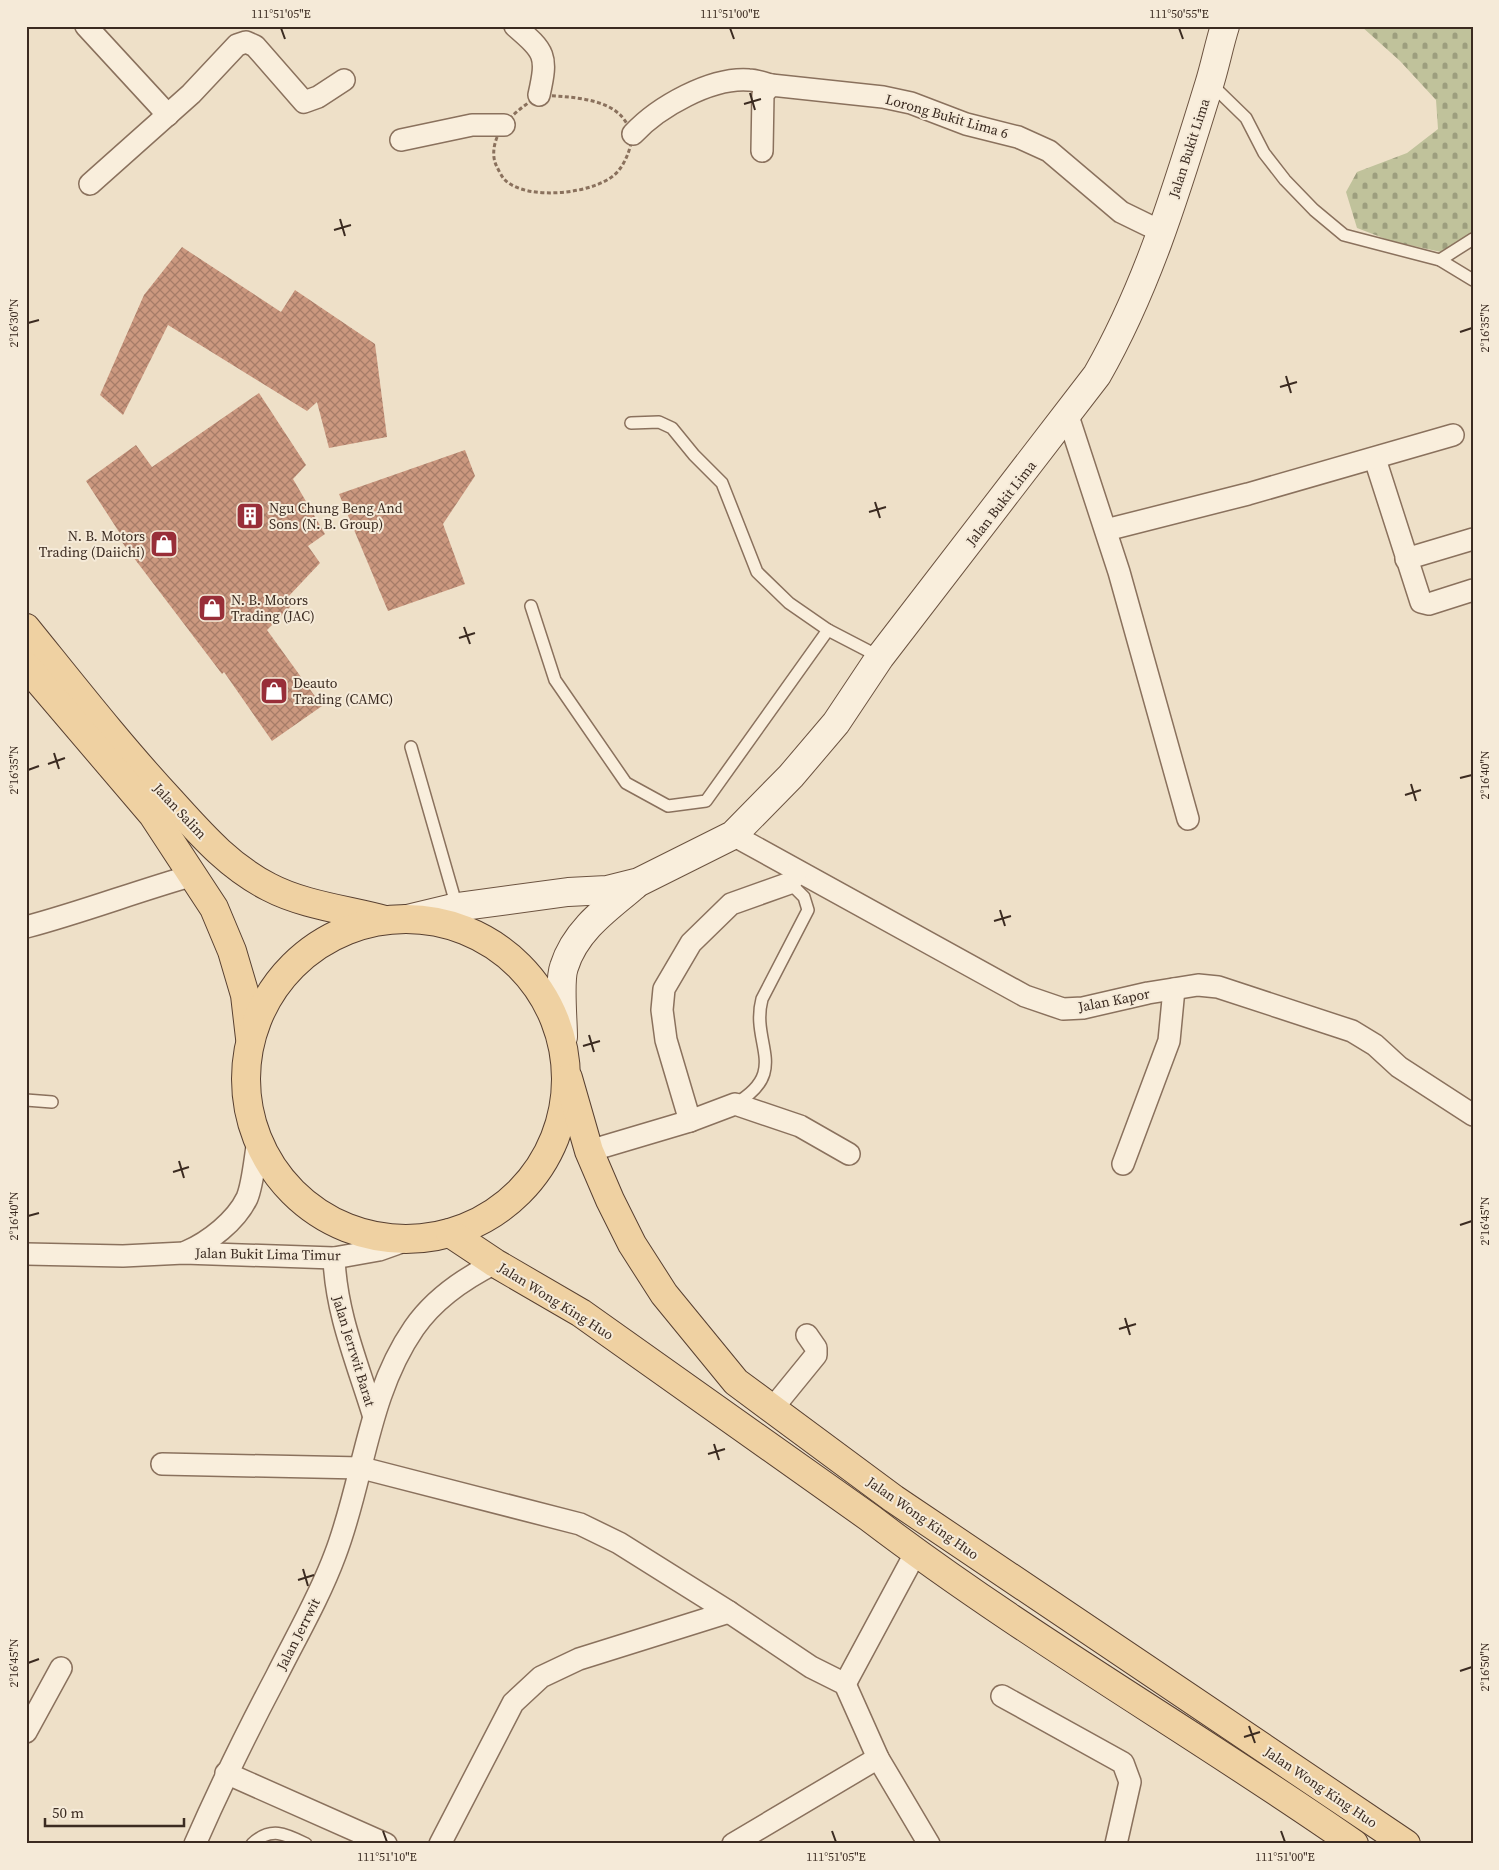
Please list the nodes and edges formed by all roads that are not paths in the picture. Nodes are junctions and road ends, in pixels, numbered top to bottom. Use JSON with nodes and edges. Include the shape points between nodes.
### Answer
{"nodes":[{"id":1,"x":86,"y":26,"type":"edge"},
{"id":2,"x":515,"y":26,"type":"edge"},
{"id":3,"x":1218,"y":29,"type":"edge"},
{"id":4,"x":344,"y":80,"type":"dead end"},
{"id":5,"x":1210,"y":83,"type":"junction"},
{"id":6,"x":771,"y":85,"type":"junction"},
{"id":7,"x":538,"y":94,"type":"road end"},
{"id":8,"x":168,"y":114,"type":"junction"},
{"id":9,"x":504,"y":125,"type":"road end"},
{"id":10,"x":633,"y":134,"type":"road end"},
{"id":11,"x":401,"y":140,"type":"dead end"},
{"id":12,"x":762,"y":151,"type":"dead end"},
{"id":13,"x":90,"y":184,"type":"dead end"},
{"id":14,"x":1162,"y":232,"type":"junction"},
{"id":15,"x":1473,"y":239,"type":"edge"},
{"id":16,"x":1440,"y":260,"type":"junction"},
{"id":17,"x":1473,"y":280,"type":"edge"},
{"id":18,"x":1068,"y":416,"type":"junction"},
{"id":19,"x":632,"y":423,"type":"dead end"},
{"id":20,"x":1452,"y":435,"type":"dead end"},
{"id":21,"x":1375,"y":458,"type":"junction"},
{"id":22,"x":1106,"y":530,"type":"junction"},
{"id":23,"x":1473,"y":538,"type":"edge"},
{"id":24,"x":1406,"y":560,"type":"junction"},
{"id":25,"x":1473,"y":590,"type":"edge"},
{"id":26,"x":531,"y":606,"type":"dead end"},
{"id":27,"x":26,"y":628,"type":"edge"},
{"id":28,"x":828,"y":630,"type":"junction"},
{"id":29,"x":880,"y":657,"type":"junction"},
{"id":30,"x":26,"y":666,"type":"edge"},
{"id":31,"x":411,"y":747,"type":"dead end"},
{"id":32,"x":1188,"y":819,"type":"dead end"},
{"id":33,"x":734,"y":835,"type":"junction"},
{"id":34,"x":194,"y":875,"type":"junction"},
{"id":35,"x":793,"y":877,"type":"junction"},
{"id":36,"x":639,"y":882,"type":"junction"},
{"id":37,"x":457,"y":907,"type":"junction"},
{"id":38,"x":397,"y":919,"type":"junction"},
{"id":39,"x":26,"y":927,"type":"edge"},
{"id":40,"x":1174,"y":989,"type":"junction"},
{"id":41,"x":562,"y":1037,"type":"junction"},
{"id":42,"x":251,"y":1039,"type":"junction"},
{"id":43,"x":568,"y":1078,"type":"junction"},
{"id":44,"x":26,"y":1100,"type":"edge"},
{"id":45,"x":52,"y":1102,"type":"dead end"},
{"id":46,"x":735,"y":1104,"type":"junction"},
{"id":47,"x":1473,"y":1116,"type":"edge"},
{"id":48,"x":690,"y":1122,"type":"junction"},
{"id":49,"x":258,"y":1141,"type":"junction"},
{"id":50,"x":589,"y":1151,"type":"junction"},
{"id":51,"x":849,"y":1154,"type":"dead end"},
{"id":52,"x":1123,"y":1164,"type":"dead end"},
{"id":53,"x":450,"y":1233,"type":"junction"},
{"id":54,"x":410,"y":1239,"type":"junction"},
{"id":55,"x":184,"y":1253,"type":"junction"},
{"id":56,"x":26,"y":1254,"type":"edge"},
{"id":57,"x":334,"y":1258,"type":"junction"},
{"id":58,"x":495,"y":1264,"type":"junction"},
{"id":59,"x":807,"y":1335,"type":"dead end"},
{"id":60,"x":772,"y":1409,"type":"junction"},
{"id":61,"x":373,"y":1414,"type":"junction"},
{"id":62,"x":162,"y":1464,"type":"dead end"},
{"id":63,"x":362,"y":1468,"type":"junction"},
{"id":64,"x":916,"y":1552,"type":"junction"},
{"id":65,"x":729,"y":1612,"type":"junction"},
{"id":66,"x":61,"y":1668,"type":"dead end"},
{"id":67,"x":845,"y":1684,"type":"junction"},
{"id":68,"x":1002,"y":1696,"type":"dead end"},
{"id":69,"x":26,"y":1732,"type":"edge"},
{"id":70,"x":878,"y":1758,"type":"junction"},
{"id":71,"x":226,"y":1774,"type":"junction"},
{"id":72,"x":1351,"y":1843,"type":"edge"},
{"id":73,"x":196,"y":1844,"type":"edge"},
{"id":74,"x":252,"y":1844,"type":"edge"},
{"id":75,"x":306,"y":1844,"type":"edge"},
{"id":76,"x":386,"y":1844,"type":"edge"},
{"id":77,"x":440,"y":1844,"type":"edge"},
{"id":78,"x":732,"y":1844,"type":"edge"},
{"id":79,"x":929,"y":1844,"type":"edge"},
{"id":80,"x":1116,"y":1844,"type":"edge"},
{"id":81,"x":1406,"y":1844,"type":"edge"}],
"edges":[{"from":1,"to":8,"type":"street"},
{"from":2,"to":7,"type":"street","via":[[541,49],[545,70]]},
{"from":3,"to":5,"type":"main road","name":"Jalan Bukit Lima"},
{"from":4,"to":8,"type":"street","via":[[318,98],[304,102],[255,46],[246,42],[237,45]]},
{"from":5,"to":14,"type":"main road","name":"Jalan Bukit Lima"},
{"from":5,"to":16,"type":"lane","via":[[1246,118],[1264,153],[1286,180],[1314,210],[1344,235]]},
{"from":6,"to":10,"type":"street","name":"Lorong Bukit Lima 6","via":[[744,80],[702,88],[655,115]]},
{"from":6,"to":12,"type":"street","via":[[763,94]]},
{"from":6,"to":14,"type":"street","name":"Lorong Bukit Lima 6","via":[[883,97],[1018,137],[1056,157],[1122,212]]},
{"from":8,"to":13,"type":"street"},
{"from":9,"to":11,"type":"street","via":[[472,125]]},
{"from":14,"to":18,"type":"main road","name":"Jalan Bukit Lima","via":[[1121,333]]},
{"from":15,"to":16,"type":"lane"},
{"from":16,"to":17,"type":"lane"},
{"from":18,"to":22,"type":"street"},
{"from":18,"to":29,"type":"main road","name":"Jalan Bukit Lima"},
{"from":19,"to":28,"type":"lane","via":[[659,422],[672,428],[722,483],[757,572],[790,603]]},
{"from":20,"to":21,"type":"street"},
{"from":21,"to":22,"type":"street"},
{"from":21,"to":24,"type":"street"},
{"from":22,"to":32,"type":"street"},
{"from":23,"to":24,"type":"street"},
{"from":24,"to":25,"type":"street","via":[[1421,602],[1429,604]]},
{"from":26,"to":28,"type":"lane","via":[[555,680],[614,768],[626,783],[668,806],[706,801]]},
{"from":27,"to":38,"type":"main road","name":"Jalan Salim","via":[[139,766],[234,866],[270,888],[308,900]]},
{"from":28,"to":29,"type":"lane"},
{"from":29,"to":33,"type":"main road","name":"Jalan Bukit Lima","via":[[836,723]]},
{"from":30,"to":34,"type":"main road","name":"Jalan Salim","via":[[153,815]]},
{"from":31,"to":37,"type":"lane"},
{"from":33,"to":35,"type":"street","name":"Jalan Kapor"},
{"from":33,"to":36,"type":"main road","name":"Jalan Bukit Lima"},
{"from":34,"to":39,"type":"street"},
{"from":34,"to":42,"type":"main road","name":"Jalan Salim","via":[[214,908],[232,951],[245,996]]},
{"from":35,"to":40,"type":"street","name":"Jalan Kapor","via":[[1025,996],[1063,1009],[1083,1008]]},
{"from":35,"to":46,"type":"lane","via":[[808,910],[760,1004],[759,1024],[766,1073],[750,1095]]},
{"from":35,"to":48,"type":"street","via":[[731,904],[692,942],[664,989],[662,1010],[666,1040]]},
{"from":36,"to":37,"type":"main road","via":[[607,890]]},
{"from":36,"to":41,"type":"main road","via":[[596,917],[576,942],[563,968]]},
{"from":37,"to":38,"type":"main road"},
{"from":38,"to":41,"type":"main road","name":"Jalan Salim","via":[[448,924],[487,940],[514,960],[546,998]]},
{"from":38,"to":42,"type":"main road","via":[[340,933],[300,959],[269,996]]},
{"from":40,"to":47,"type":"street","name":"Jalan Kapor","via":[[1198,985],[1218,987],[1352,1031],[1375,1045],[1399,1068]]},
{"from":40,"to":52,"type":"street","via":[[1169,1041]]},
{"from":41,"to":43,"type":"main road","name":"Jalan Salim"},
{"from":42,"to":49,"type":"main road","via":[[246,1074],[247,1099]]},
{"from":43,"to":50,"type":"main road","name":"Jalan Wong King Huo"},
{"from":43,"to":53,"type":"main road","via":[[560,1130],[535,1176],[497,1212]]},
{"from":44,"to":45,"type":"lane"},
{"from":46,"to":48,"type":"street"},
{"from":46,"to":51,"type":"street","via":[[800,1126]]},
{"from":48,"to":50,"type":"street"},
{"from":49,"to":54,"type":"main road","via":[[277,1174],[303,1202],[335,1223],[372,1236]]},
{"from":49,"to":55,"type":"street","name":"Jalan Bukit Lima Timur","via":[[247,1198],[226,1226],[206,1243]]},
{"from":50,"to":60,"type":"main road","name":"Jalan Wong King Huo","via":[[632,1244],[664,1294],[736,1382]]},
{"from":53,"to":54,"type":"main road"},
{"from":53,"to":58,"type":"main road","name":"Jalan Wong King Huo"},
{"from":54,"to":57,"type":"street","name":"Jalan Bukit Lima Timur","via":[[379,1250]]},
{"from":55,"to":56,"type":"street","name":"Jalan Bukit Lima Timur","via":[[124,1256]]},
{"from":55,"to":57,"type":"street","name":"Jalan Bukit Lima Timur"},
{"from":57,"to":61,"type":"street","name":"Jalan Jerrwit Barat","via":[[335,1287]]},
{"from":58,"to":61,"type":"street","name":"Jalan Jerrwit","via":[[469,1276],[439,1299],[414,1328],[398,1355]]},
{"from":58,"to":64,"type":"main road","name":"Jalan Wong King Huo","via":[[581,1313]]},
{"from":59,"to":60,"type":"street","via":[[816,1348],[816,1355]]},
{"from":60,"to":81,"type":"main road","name":"Jalan Wong King Huo","via":[[894,1499]]},
{"from":61,"to":63,"type":"street","name":"Jalan Jerrwit"},
{"from":62,"to":63,"type":"street"},
{"from":63,"to":65,"type":"street","via":[[580,1524],[619,1543]]},
{"from":63,"to":71,"type":"street","name":"Jalan Jerrwit","via":[[336,1555]]},
{"from":64,"to":67,"type":"street"},
{"from":64,"to":72,"type":"main road","name":"Jalan Wong King Huo"},
{"from":65,"to":67,"type":"street","via":[[811,1666]]},
{"from":65,"to":77,"type":"street","via":[[579,1659],[541,1677],[513,1704]]},
{"from":66,"to":69,"type":"street"},
{"from":67,"to":70,"type":"street"},
{"from":68,"to":80,"type":"street","via":[[1123,1763],[1130,1782]]},
{"from":70,"to":78,"type":"street"},
{"from":70,"to":79,"type":"street"},
{"from":71,"to":73,"type":"street","name":"Jalan Jerrwit"},
{"from":71,"to":76,"type":"street"},
{"from":74,"to":75,"type":"lane","via":[[260,1836],[281,1832]]}]}
